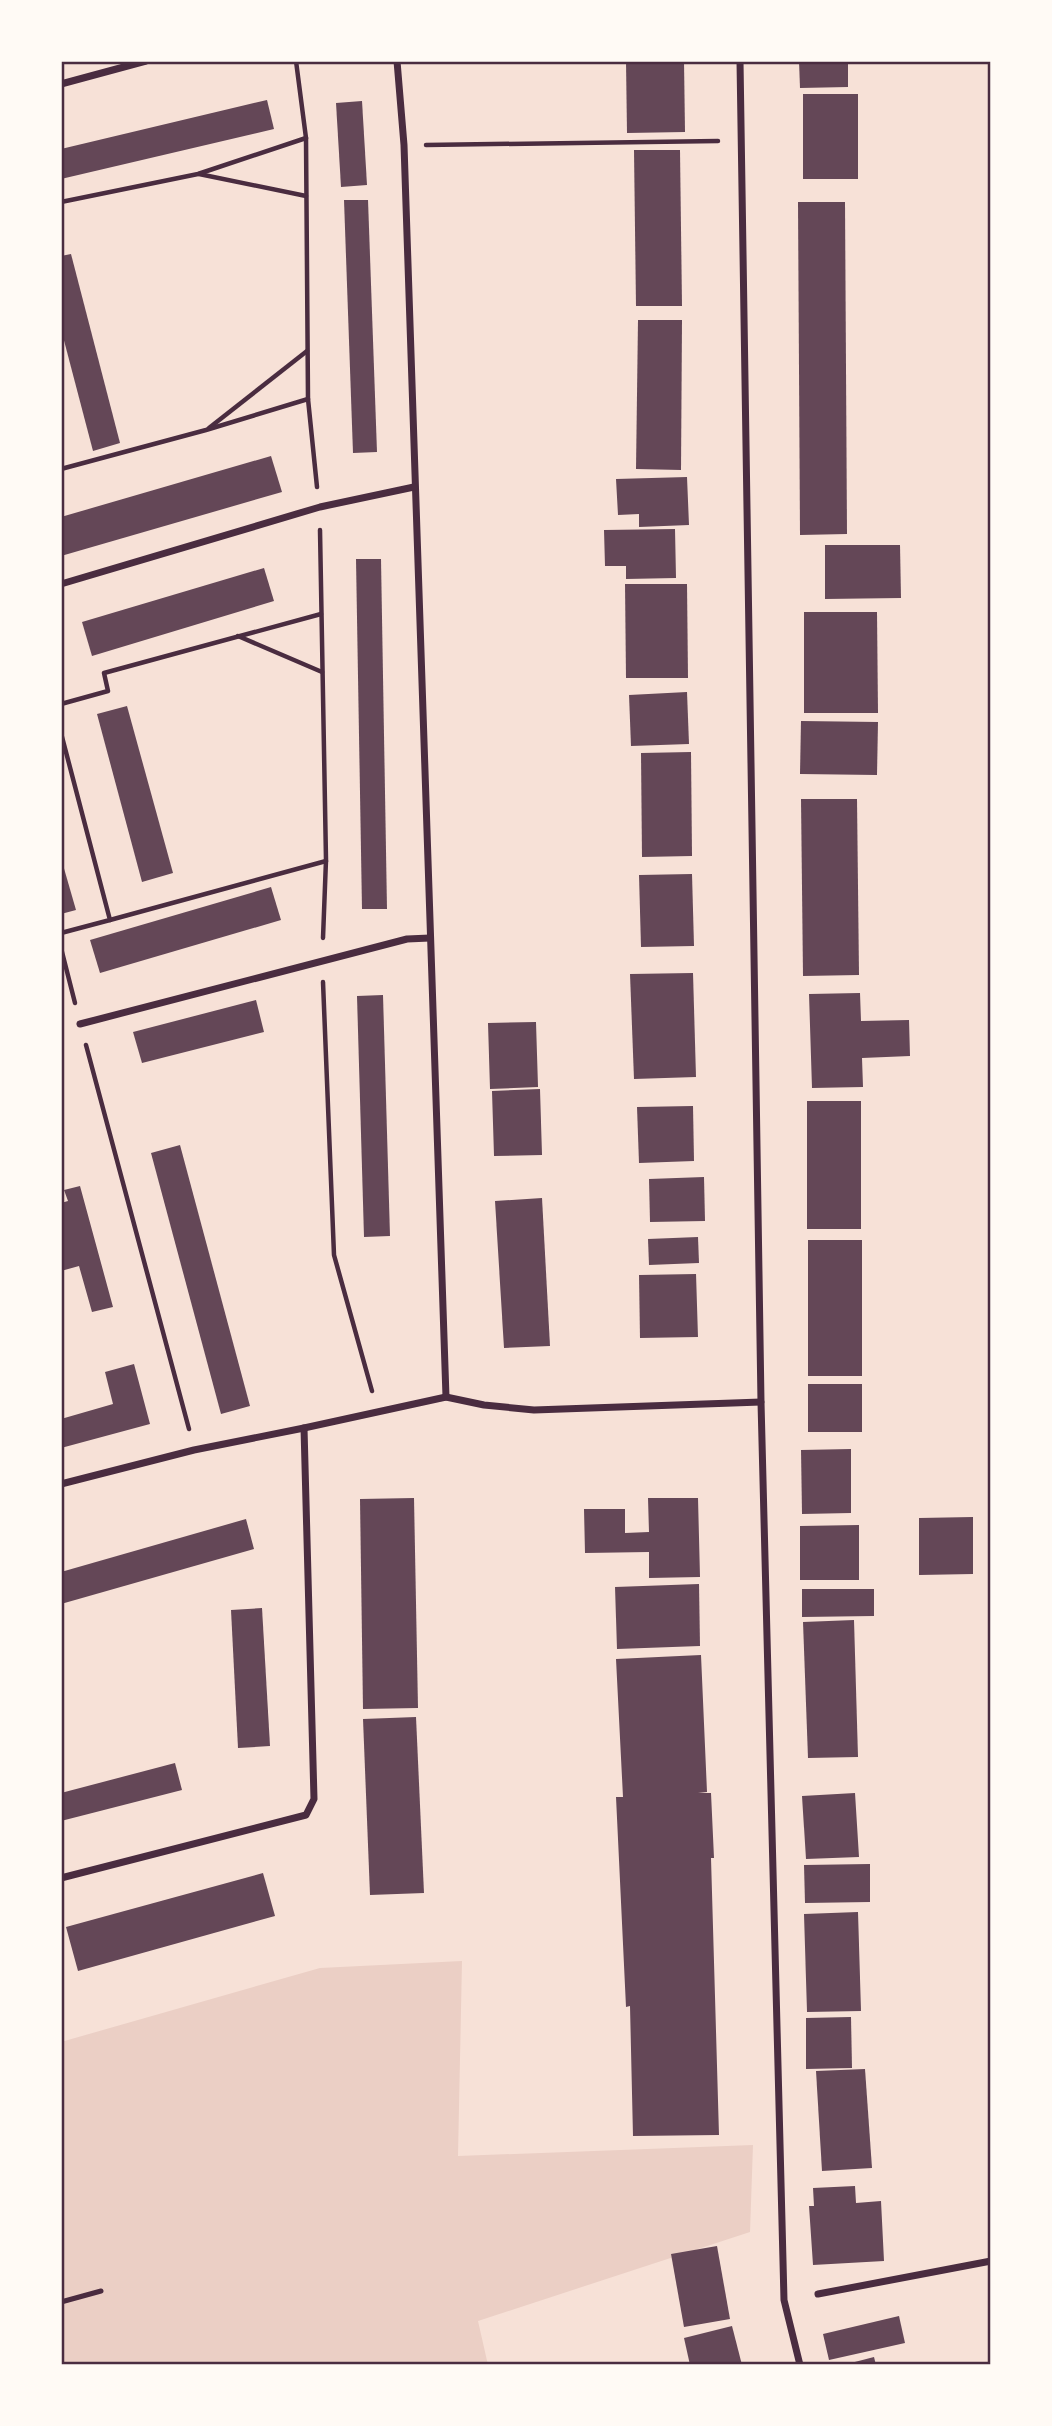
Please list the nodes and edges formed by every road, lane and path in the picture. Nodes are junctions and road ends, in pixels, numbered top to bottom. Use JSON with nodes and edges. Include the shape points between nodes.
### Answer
{"nodes":[{"id":1,"x":146,"y":61,"type":"edge"},
{"id":2,"x":296,"y":61,"type":"edge"},
{"id":3,"x":397,"y":61,"type":"edge"},
{"id":4,"x":740,"y":61,"type":"edge"},
{"id":5,"x":61,"y":84,"type":"edge"},
{"id":6,"x":306,"y":138,"type":"junction"},
{"id":7,"x":712,"y":141,"type":"dead end"},
{"id":8,"x":426,"y":145,"type":"dead end"},
{"id":9,"x":198,"y":174,"type":"junction"},
{"id":10,"x":306,"y":196,"type":"junction"},
{"id":11,"x":61,"y":202,"type":"edge"},
{"id":12,"x":307,"y":351,"type":"junction"},
{"id":13,"x":206,"y":430,"type":"junction"},
{"id":14,"x":61,"y":469,"type":"edge"},
{"id":15,"x":414,"y":487,"type":"junction"},
{"id":16,"x":61,"y":584,"type":"edge"},
{"id":17,"x":238,"y":636,"type":"junction"},
{"id":18,"x":322,"y":673,"type":"junction"},
{"id":19,"x":61,"y":704,"type":"edge"},
{"id":20,"x":61,"y":733,"type":"edge"},
{"id":21,"x":326,"y":860,"type":"junction"},
{"id":22,"x":110,"y":920,"type":"junction"},
{"id":23,"x":61,"y":933,"type":"edge"},
{"id":24,"x":430,"y":938,"type":"junction"},
{"id":25,"x":61,"y":948,"type":"edge"},
{"id":26,"x":323,"y":960,"type":"junction"},
{"id":27,"x":80,"y":1024,"type":"junction"},
{"id":28,"x":446,"y":1397,"type":"junction"},
{"id":29,"x":761,"y":1402,"type":"junction"},
{"id":30,"x":378,"y":1412,"type":"junction"},
{"id":31,"x":304,"y":1428,"type":"junction"},
{"id":32,"x":194,"y":1450,"type":"junction"},
{"id":33,"x":61,"y":1484,"type":"edge"},
{"id":34,"x":61,"y":1878,"type":"edge"},
{"id":35,"x":991,"y":2261,"type":"edge"},
{"id":36,"x":100,"y":2291,"type":"dead end"},
{"id":37,"x":818,"y":2294,"type":"dead end"},
{"id":38,"x":61,"y":2302,"type":"edge"},
{"id":39,"x":800,"y":2365,"type":"edge"}],
"edges":[{"from":1,"to":5,"type":"street"},
{"from":2,"to":6,"type":"path"},
{"from":3,"to":15,"type":"street","via":[[404,145]]},
{"from":4,"to":29,"type":"street"},
{"from":6,"to":9,"type":"path"},
{"from":6,"to":10,"type":"path"},
{"from":7,"to":8,"type":"path"},
{"from":9,"to":10,"type":"path"},
{"from":9,"to":11,"type":"path"},
{"from":10,"to":12,"type":"path"},
{"from":12,"to":13,"type":"path"},
{"from":12,"to":13,"type":"path","via":[[308,399]]},
{"from":13,"to":14,"type":"path"},
{"from":15,"to":16,"type":"street","via":[[320,507]]},
{"from":15,"to":24,"type":"street"},
{"from":17,"to":18,"type":"path"},
{"from":17,"to":18,"type":"path","via":[[321,614]]},
{"from":17,"to":19,"type":"path","via":[[104,673],[108,691]]},
{"from":18,"to":21,"type":"path"},
{"from":20,"to":22,"type":"path"},
{"from":21,"to":22,"type":"path"},
{"from":21,"to":26,"type":"path"},
{"from":22,"to":23,"type":"path"},
{"from":24,"to":26,"type":"street","via":[[407,939]]},
{"from":24,"to":28,"type":"street"},
{"from":25,"to":27,"type":"path"},
{"from":26,"to":27,"type":"street"},
{"from":26,"to":30,"type":"path","via":[[334,1255]]},
{"from":27,"to":32,"type":"path"},
{"from":28,"to":29,"type":"street","via":[[534,1410]]},
{"from":28,"to":30,"type":"street"},
{"from":29,"to":39,"type":"street","via":[[784,2300]]},
{"from":30,"to":31,"type":"street"},
{"from":31,"to":32,"type":"street"},
{"from":31,"to":34,"type":"street","via":[[314,1799],[306,1815]]},
{"from":32,"to":33,"type":"street"},
{"from":35,"to":37,"type":"street"},
{"from":36,"to":38,"type":"lane"}]}
